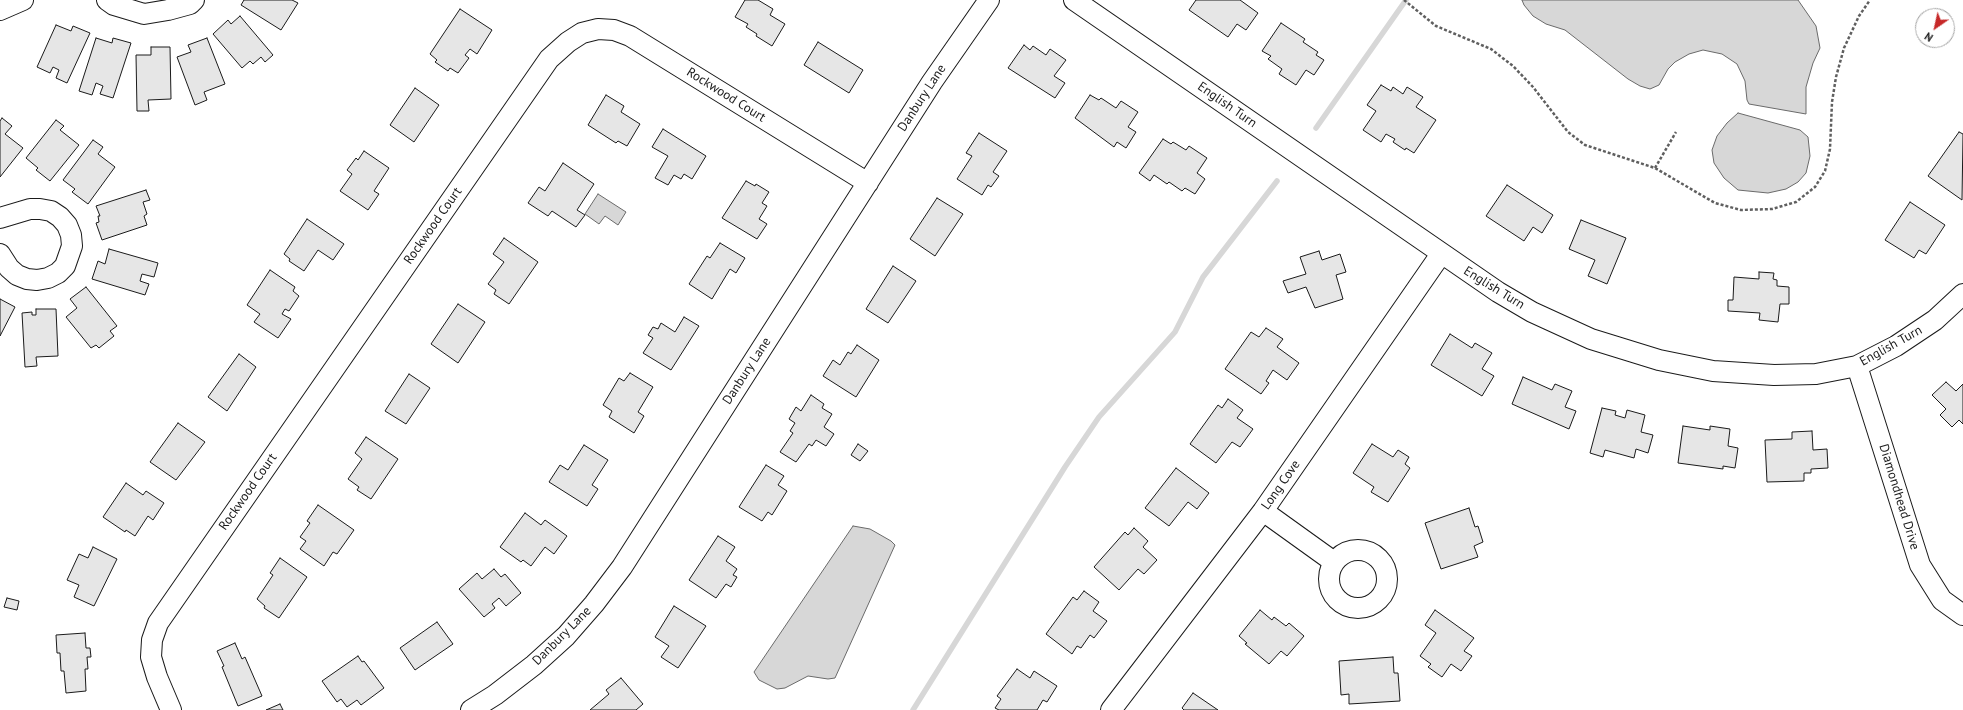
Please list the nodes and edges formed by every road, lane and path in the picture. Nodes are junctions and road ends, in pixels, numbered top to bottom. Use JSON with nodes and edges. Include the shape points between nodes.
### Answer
{"nodes":[{"id":1,"x":23,"y":0,"type":"edge"},
{"id":2,"x":107,"y":0,"type":"edge"},
{"id":3,"x":194,"y":0,"type":"edge"},
{"id":4,"x":989,"y":0,"type":"edge"},
{"id":5,"x":1074,"y":0,"type":"edge"},
{"id":6,"x":1404,"y":0,"type":"edge"},
{"id":7,"x":1870,"y":0,"type":"edge"},
{"id":8,"x":0,"y":10,"type":"edge"},
{"id":9,"x":1676,"y":132,"type":"dead end"},
{"id":10,"x":1655,"y":168,"type":"junction"},
{"id":11,"x":868,"y":183,"type":"junction"},
{"id":12,"x":0,"y":218,"type":"edge"},
{"id":13,"x":0,"y":254,"type":"edge"},
{"id":14,"x":1441,"y":254,"type":"junction"},
{"id":15,"x":1963,"y":294,"type":"edge"},
{"id":16,"x":1857,"y":366,"type":"junction"},
{"id":17,"x":1263,"y":511,"type":"junction"},
{"id":18,"x":1334,"y":562,"type":"dead end"},
{"id":19,"x":1963,"y":615,"type":"edge"},
{"id":20,"x":171,"y":710,"type":"edge"},
{"id":21,"x":471,"y":710,"type":"edge"},
{"id":22,"x":1111,"y":710,"type":"edge"}],
"edges":[{"from":1,"to":8,"type":"street"},
{"from":2,"to":3,"type":"street","via":[[114,5],[144,14],[190,4]]},
{"from":4,"to":11,"type":"street","name":"Danbury Lane","via":[[932,82]]},
{"from":5,"to":14,"type":"street","name":"English Turn"},
{"from":6,"to":10,"type":"path","via":[[1436,26],[1491,49],[1513,66],[1568,132],[1585,145]]},
{"from":7,"to":10,"type":"path","via":[[1859,16],[1844,48],[1838,70],[1832,102],[1830,149],[1824,171],[1815,187],[1796,202],[1772,209],[1741,210],[1715,203]]},
{"from":9,"to":10,"type":"path"},
{"from":11,"to":20,"type":"street","name":"Rockwood Court","via":[[630,36],[614,30],[598,29],[582,33],[568,42],[545,65],[158,623],[152,640],[151,657],[156,677]]},
{"from":11,"to":21,"type":"street","name":"Danbury Lane","via":[[622,567],[566,636],[534,665]]},
{"from":12,"to":13,"type":"street","via":[[30,209],[51,211],[67,225],[72,246],[65,266],[58,273],[38,280],[27,279],[17,274],[9,268]]},
{"from":14,"to":16,"type":"street","name":"English Turn","via":[[1532,312],[1591,339],[1659,360],[1713,371],[1774,375],[1816,374]]},
{"from":14,"to":17,"type":"street","name":"Long Cove"},
{"from":15,"to":16,"type":"street","name":"English Turn","via":[[1935,320],[1896,346]]},
{"from":16,"to":19,"type":"street","name":"Diamondhead Drive","via":[[1920,565],[1942,600]]},
{"from":17,"to":18,"type":"street"},
{"from":17,"to":22,"type":"street","name":"Long Cove"}]}
